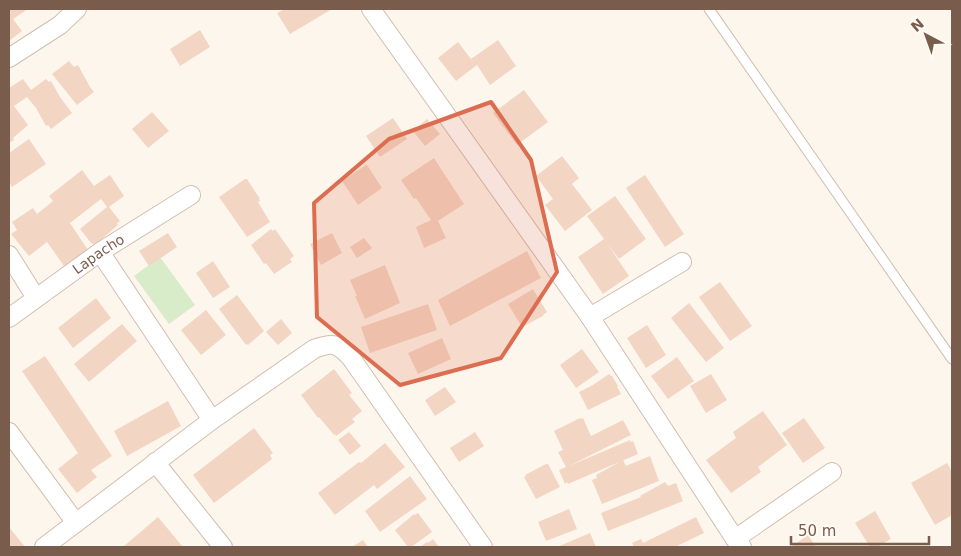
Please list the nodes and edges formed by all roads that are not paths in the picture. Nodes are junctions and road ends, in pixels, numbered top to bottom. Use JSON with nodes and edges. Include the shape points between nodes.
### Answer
{"nodes":[{"id":1,"x":77,"y":9,"type":"edge"},
{"id":2,"x":371,"y":9,"type":"edge"},
{"id":3,"x":709,"y":9,"type":"edge"},
{"id":4,"x":9,"y":58,"type":"edge"},
{"id":5,"x":190,"y":195,"type":"dead end"},
{"id":6,"x":100,"y":252,"type":"junction"},
{"id":7,"x":9,"y":255,"type":"edge"},
{"id":8,"x":682,"y":262,"type":"dead end"},
{"id":9,"x":36,"y":298,"type":"junction"},
{"id":10,"x":590,"y":317,"type":"junction"},
{"id":11,"x":9,"y":318,"type":"edge"},
{"id":12,"x":952,"y":359,"type":"edge"},
{"id":13,"x":212,"y":420,"type":"junction"},
{"id":14,"x":9,"y":432,"type":"edge"},
{"id":15,"x":155,"y":462,"type":"junction"},
{"id":16,"x":832,"y":472,"type":"dead end"},
{"id":17,"x":76,"y":524,"type":"junction"},
{"id":18,"x":739,"y":543,"type":"edge"},
{"id":19,"x":44,"y":547,"type":"edge"},
{"id":20,"x":223,"y":547,"type":"edge"},
{"id":21,"x":483,"y":547,"type":"edge"}],
"edges":[{"from":1,"to":4,"type":"street","via":[[60,25]]},
{"from":2,"to":10,"type":"street"},
{"from":3,"to":12,"type":"lane"},
{"from":5,"to":6,"type":"street","name":"Lapacho"},
{"from":6,"to":9,"type":"street","name":"Lapacho"},
{"from":6,"to":13,"type":"street"},
{"from":7,"to":9,"type":"street"},
{"from":8,"to":10,"type":"street"},
{"from":9,"to":11,"type":"street","name":"Lapacho"},
{"from":10,"to":18,"type":"street"},
{"from":13,"to":15,"type":"street"},
{"from":13,"to":21,"type":"street","via":[[314,349],[328,344],[341,347]]},
{"from":14,"to":17,"type":"street"},
{"from":15,"to":17,"type":"street"},
{"from":15,"to":20,"type":"street"},
{"from":16,"to":18,"type":"street"},
{"from":17,"to":19,"type":"street"}]}
